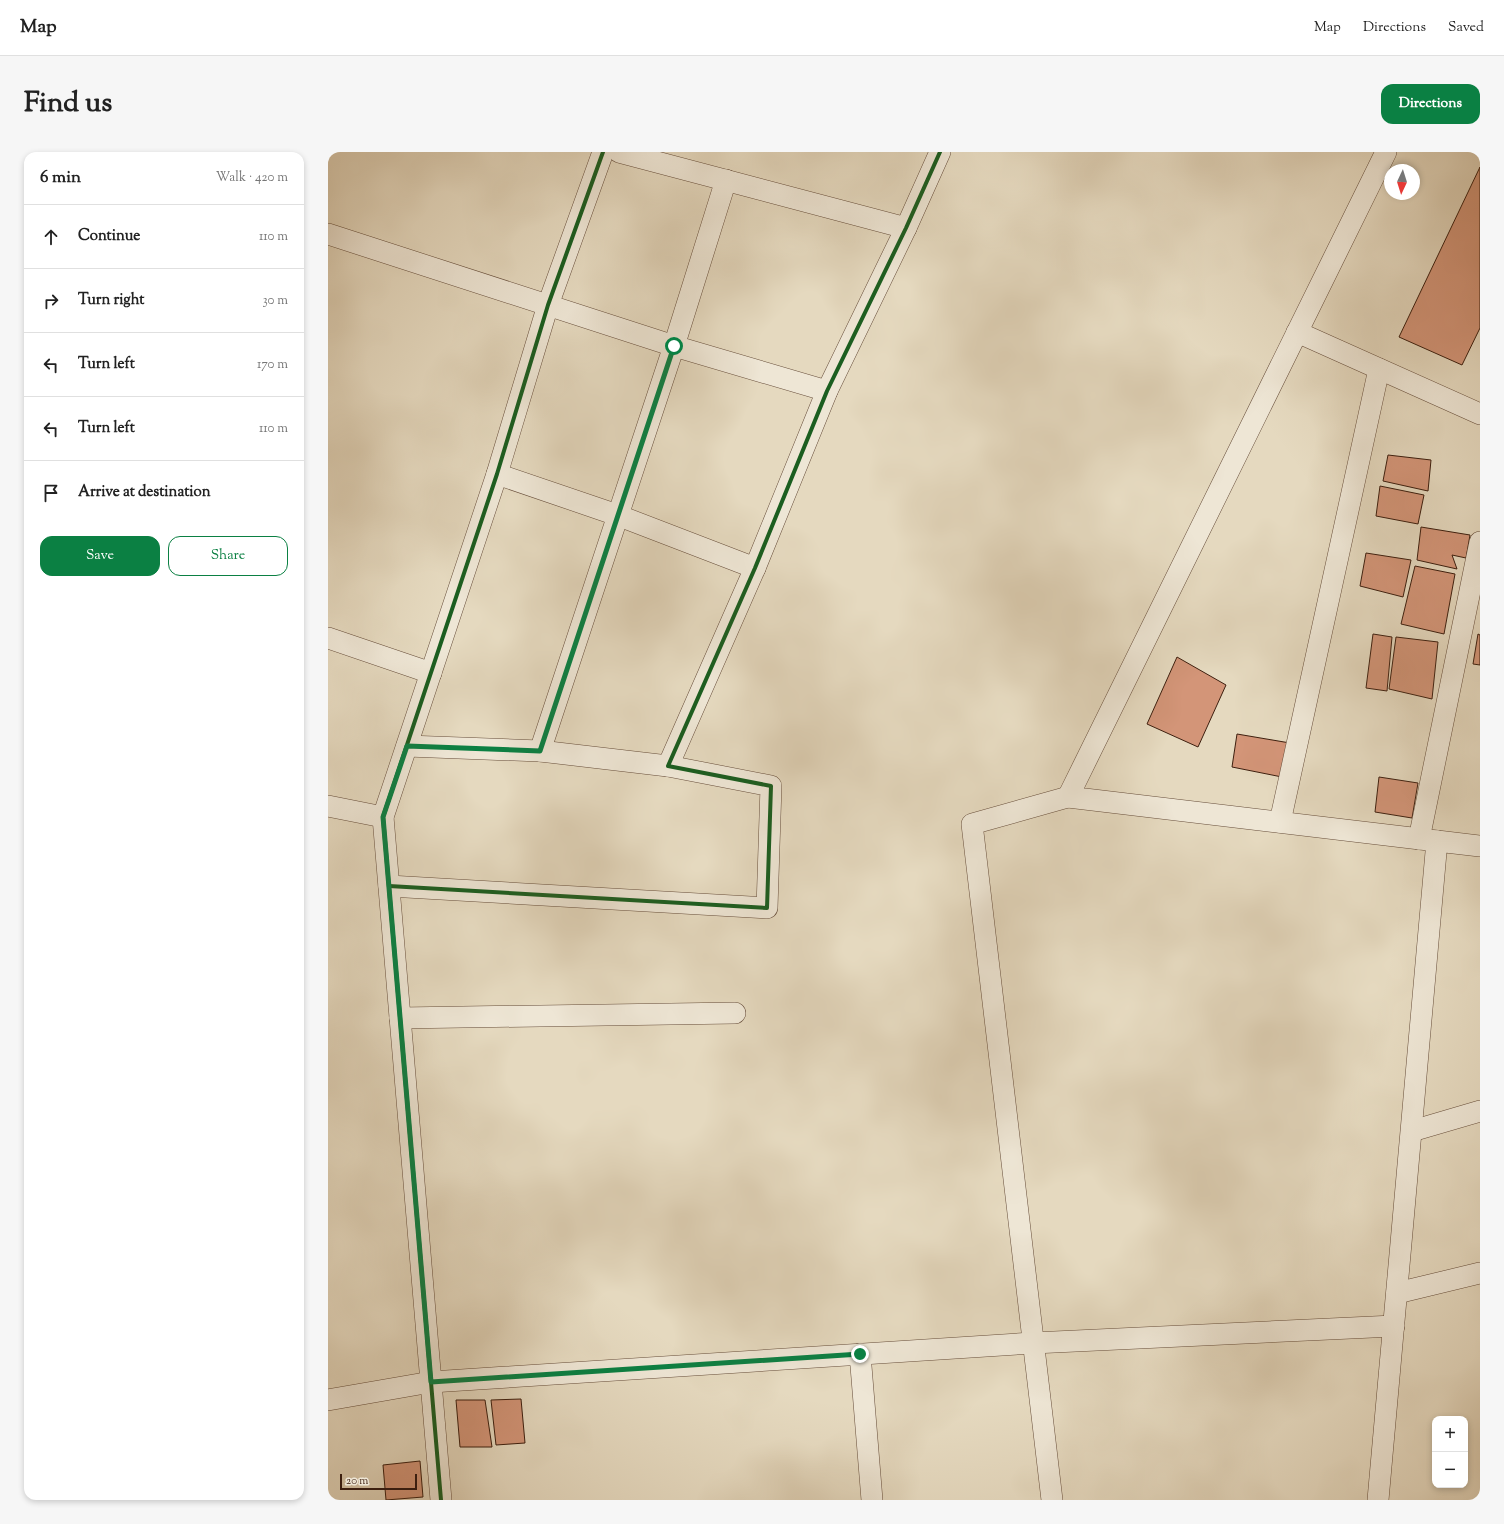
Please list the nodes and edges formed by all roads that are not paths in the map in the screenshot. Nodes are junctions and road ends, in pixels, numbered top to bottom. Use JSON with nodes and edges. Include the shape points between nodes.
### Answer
{"nodes":[{"id":1,"x":603,"y":152,"type":"edge"},
{"id":2,"x":619,"y":152,"type":"edge"},
{"id":3,"x":940,"y":152,"type":"edge"},
{"id":4,"x":1386,"y":152,"type":"edge"},
{"id":5,"x":726,"y":180,"type":"junction"},
{"id":6,"x":906,"y":228,"type":"junction"},
{"id":7,"x":328,"y":234,"type":"edge"},
{"id":8,"x":548,"y":304,"type":"junction"},
{"id":9,"x":1297,"y":332,"type":"junction"},
{"id":10,"x":674,"y":346,"type":"junction"},
{"id":11,"x":1379,"y":369,"type":"junction"},
{"id":12,"x":827,"y":391,"type":"junction"},
{"id":13,"x":1480,"y":414,"type":"edge"},
{"id":14,"x":497,"y":474,"type":"junction"},
{"id":15,"x":617,"y":515,"type":"junction"},
{"id":16,"x":1480,"y":542,"type":"edge"},
{"id":17,"x":755,"y":568,"type":"junction"},
{"id":18,"x":328,"y":638,"type":"edge"},
{"id":19,"x":431,"y":673,"type":"junction"},
{"id":20,"x":407,"y":746,"type":"junction"},
{"id":21,"x":540,"y":751,"type":"junction"},
{"id":22,"x":668,"y":766,"type":"junction"},
{"id":23,"x":1068,"y":796,"type":"junction"},
{"id":24,"x":328,"y":806,"type":"edge"},
{"id":25,"x":383,"y":817,"type":"junction"},
{"id":26,"x":1280,"y":822,"type":"junction"},
{"id":27,"x":1428,"y":840,"type":"junction"},
{"id":28,"x":1480,"y":846,"type":"edge"},
{"id":29,"x":389,"y":886,"type":"junction"},
{"id":30,"x":735,"y":1013,"type":"dead end"},
{"id":31,"x":400,"y":1018,"type":"junction"},
{"id":32,"x":1480,"y":1111,"type":"edge"},
{"id":33,"x":1412,"y":1131,"type":"junction"},
{"id":34,"x":1480,"y":1273,"type":"edge"},
{"id":35,"x":1397,"y":1293,"type":"junction"},
{"id":36,"x":1394,"y":1326,"type":"junction"},
{"id":37,"x":1033,"y":1343,"type":"junction"},
{"id":38,"x":860,"y":1354,"type":"junction"},
{"id":39,"x":431,"y":1382,"type":"junction"},
{"id":40,"x":328,"y":1400,"type":"edge"},
{"id":41,"x":440,"y":1500,"type":"edge"},
{"id":42,"x":872,"y":1500,"type":"edge"},
{"id":43,"x":1052,"y":1500,"type":"edge"},
{"id":44,"x":1378,"y":1500,"type":"edge"}],
"edges":[{"from":1,"to":8,"type":"street"},
{"from":2,"to":5,"type":"street"},
{"from":3,"to":6,"type":"street"},
{"from":4,"to":9,"type":"street"},
{"from":5,"to":6,"type":"street"},
{"from":5,"to":10,"type":"street"},
{"from":6,"to":12,"type":"street"},
{"from":7,"to":8,"type":"street"},
{"from":8,"to":10,"type":"street"},
{"from":8,"to":14,"type":"street"},
{"from":9,"to":11,"type":"street"},
{"from":9,"to":23,"type":"street"},
{"from":10,"to":12,"type":"street"},
{"from":10,"to":15,"type":"street"},
{"from":11,"to":13,"type":"street"},
{"from":11,"to":26,"type":"street"},
{"from":12,"to":17,"type":"street"},
{"from":14,"to":15,"type":"street"},
{"from":14,"to":19,"type":"street"},
{"from":15,"to":17,"type":"street"},
{"from":15,"to":21,"type":"street"},
{"from":16,"to":27,"type":"street"},
{"from":17,"to":22,"type":"street"},
{"from":18,"to":19,"type":"street"},
{"from":19,"to":20,"type":"street"},
{"from":20,"to":21,"type":"street"},
{"from":20,"to":25,"type":"street"},
{"from":21,"to":22,"type":"street"},
{"from":22,"to":29,"type":"street","via":[[772,786],[767,908]]},
{"from":23,"to":26,"type":"street"},
{"from":23,"to":37,"type":"street","via":[[972,824]]},
{"from":24,"to":25,"type":"street"},
{"from":25,"to":29,"type":"street"},
{"from":26,"to":27,"type":"street"},
{"from":27,"to":28,"type":"street"},
{"from":27,"to":33,"type":"street"},
{"from":29,"to":31,"type":"street"},
{"from":30,"to":31,"type":"street"},
{"from":31,"to":39,"type":"street"},
{"from":32,"to":33,"type":"street"},
{"from":33,"to":35,"type":"street"},
{"from":34,"to":35,"type":"street"},
{"from":35,"to":36,"type":"street"},
{"from":36,"to":37,"type":"street"},
{"from":36,"to":44,"type":"street"},
{"from":37,"to":38,"type":"street"},
{"from":37,"to":43,"type":"street"},
{"from":38,"to":39,"type":"street"},
{"from":38,"to":42,"type":"street"},
{"from":39,"to":40,"type":"street"},
{"from":39,"to":41,"type":"street"}]}
